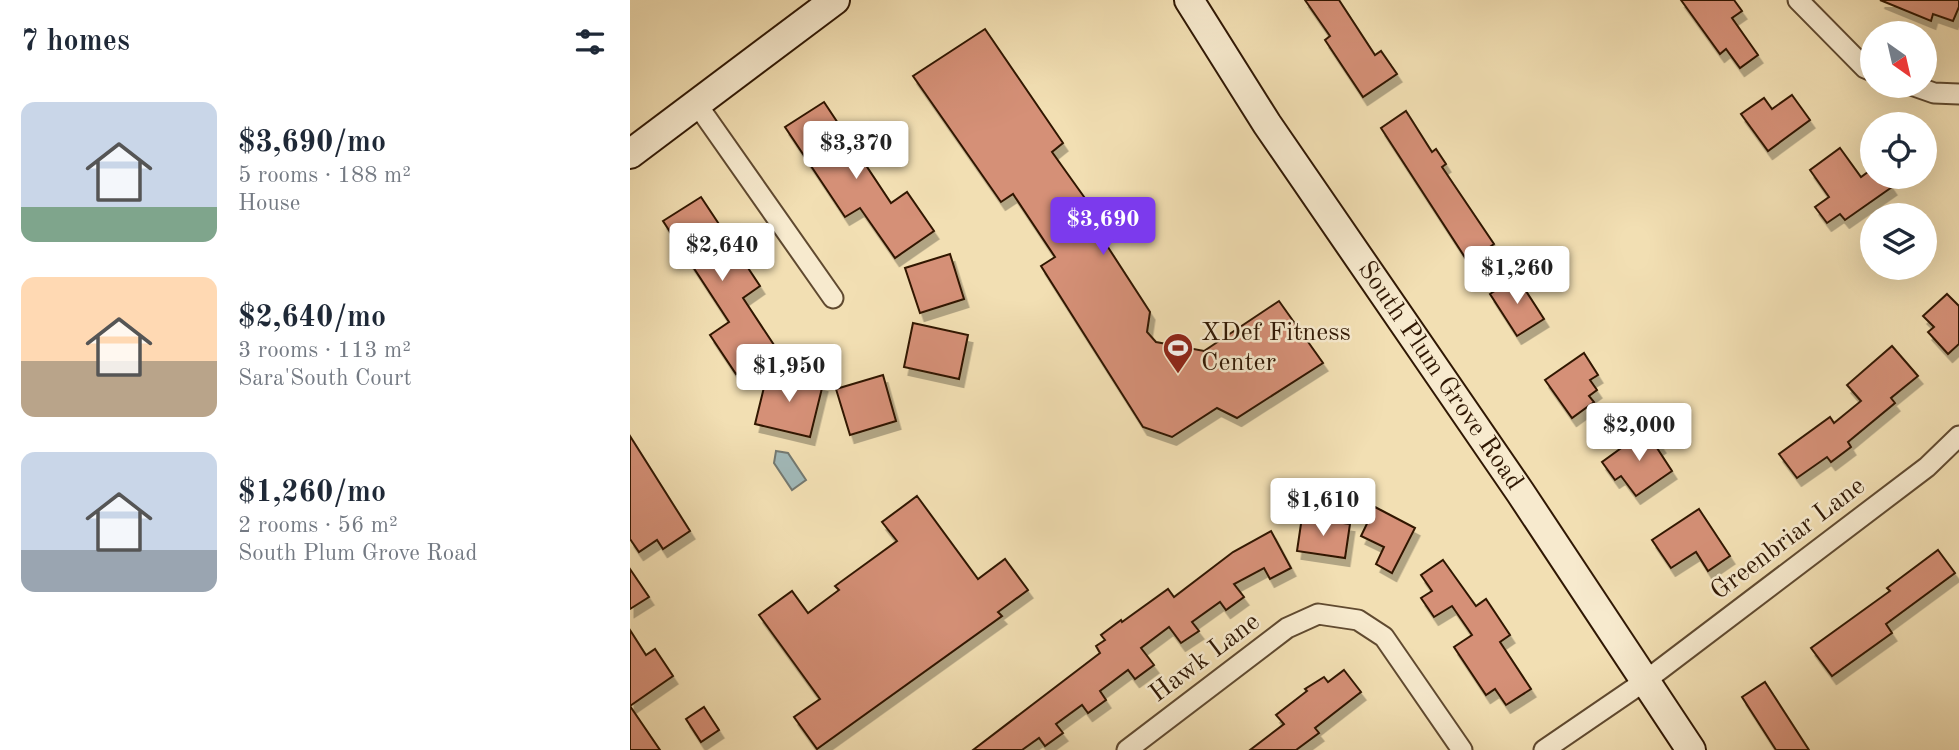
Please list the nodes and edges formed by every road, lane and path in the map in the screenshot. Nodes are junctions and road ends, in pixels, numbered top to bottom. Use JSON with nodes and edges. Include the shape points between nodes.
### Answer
{"nodes":[{"id":1,"x":835,"y":0,"type":"edge"},
{"id":2,"x":1189,"y":0,"type":"edge"},
{"id":3,"x":1798,"y":0,"type":"edge"},
{"id":4,"x":1860,"y":63,"type":"edge"},
{"id":5,"x":1937,"y":93,"type":"edge"},
{"id":6,"x":1959,"y":94,"type":"edge"},
{"id":7,"x":696,"y":103,"type":"junction"},
{"id":8,"x":630,"y":154,"type":"edge"},
{"id":9,"x":833,"y":298,"type":"dead end"},
{"id":10,"x":1959,"y":436,"type":"edge"},
{"id":11,"x":1645,"y":681,"type":"junction"},
{"id":12,"x":1127,"y":750,"type":"edge"},
{"id":13,"x":1462,"y":750,"type":"edge"},
{"id":14,"x":1544,"y":750,"type":"edge"},
{"id":15,"x":1691,"y":750,"type":"edge"}],
"edges":[{"from":1,"to":7,"type":"street"},
{"from":2,"to":11,"type":"street","name":"South Plum Grove Road","via":[[1267,124]]},
{"from":3,"to":4,"type":"street"},
{"from":5,"to":6,"type":"street"},
{"from":7,"to":8,"type":"street"},
{"from":7,"to":9,"type":"street"},
{"from":10,"to":11,"type":"street","name":"Greenbriar Lane","via":[[1927,467]]},
{"from":11,"to":14,"type":"street","name":"Greenbriar Lane"},
{"from":11,"to":15,"type":"street","name":"South Plum Grove Road"},
{"from":12,"to":13,"type":"street","name":"Hawk Lane","via":[[1287,628],[1318,614],[1358,620],[1384,637]]}]}
